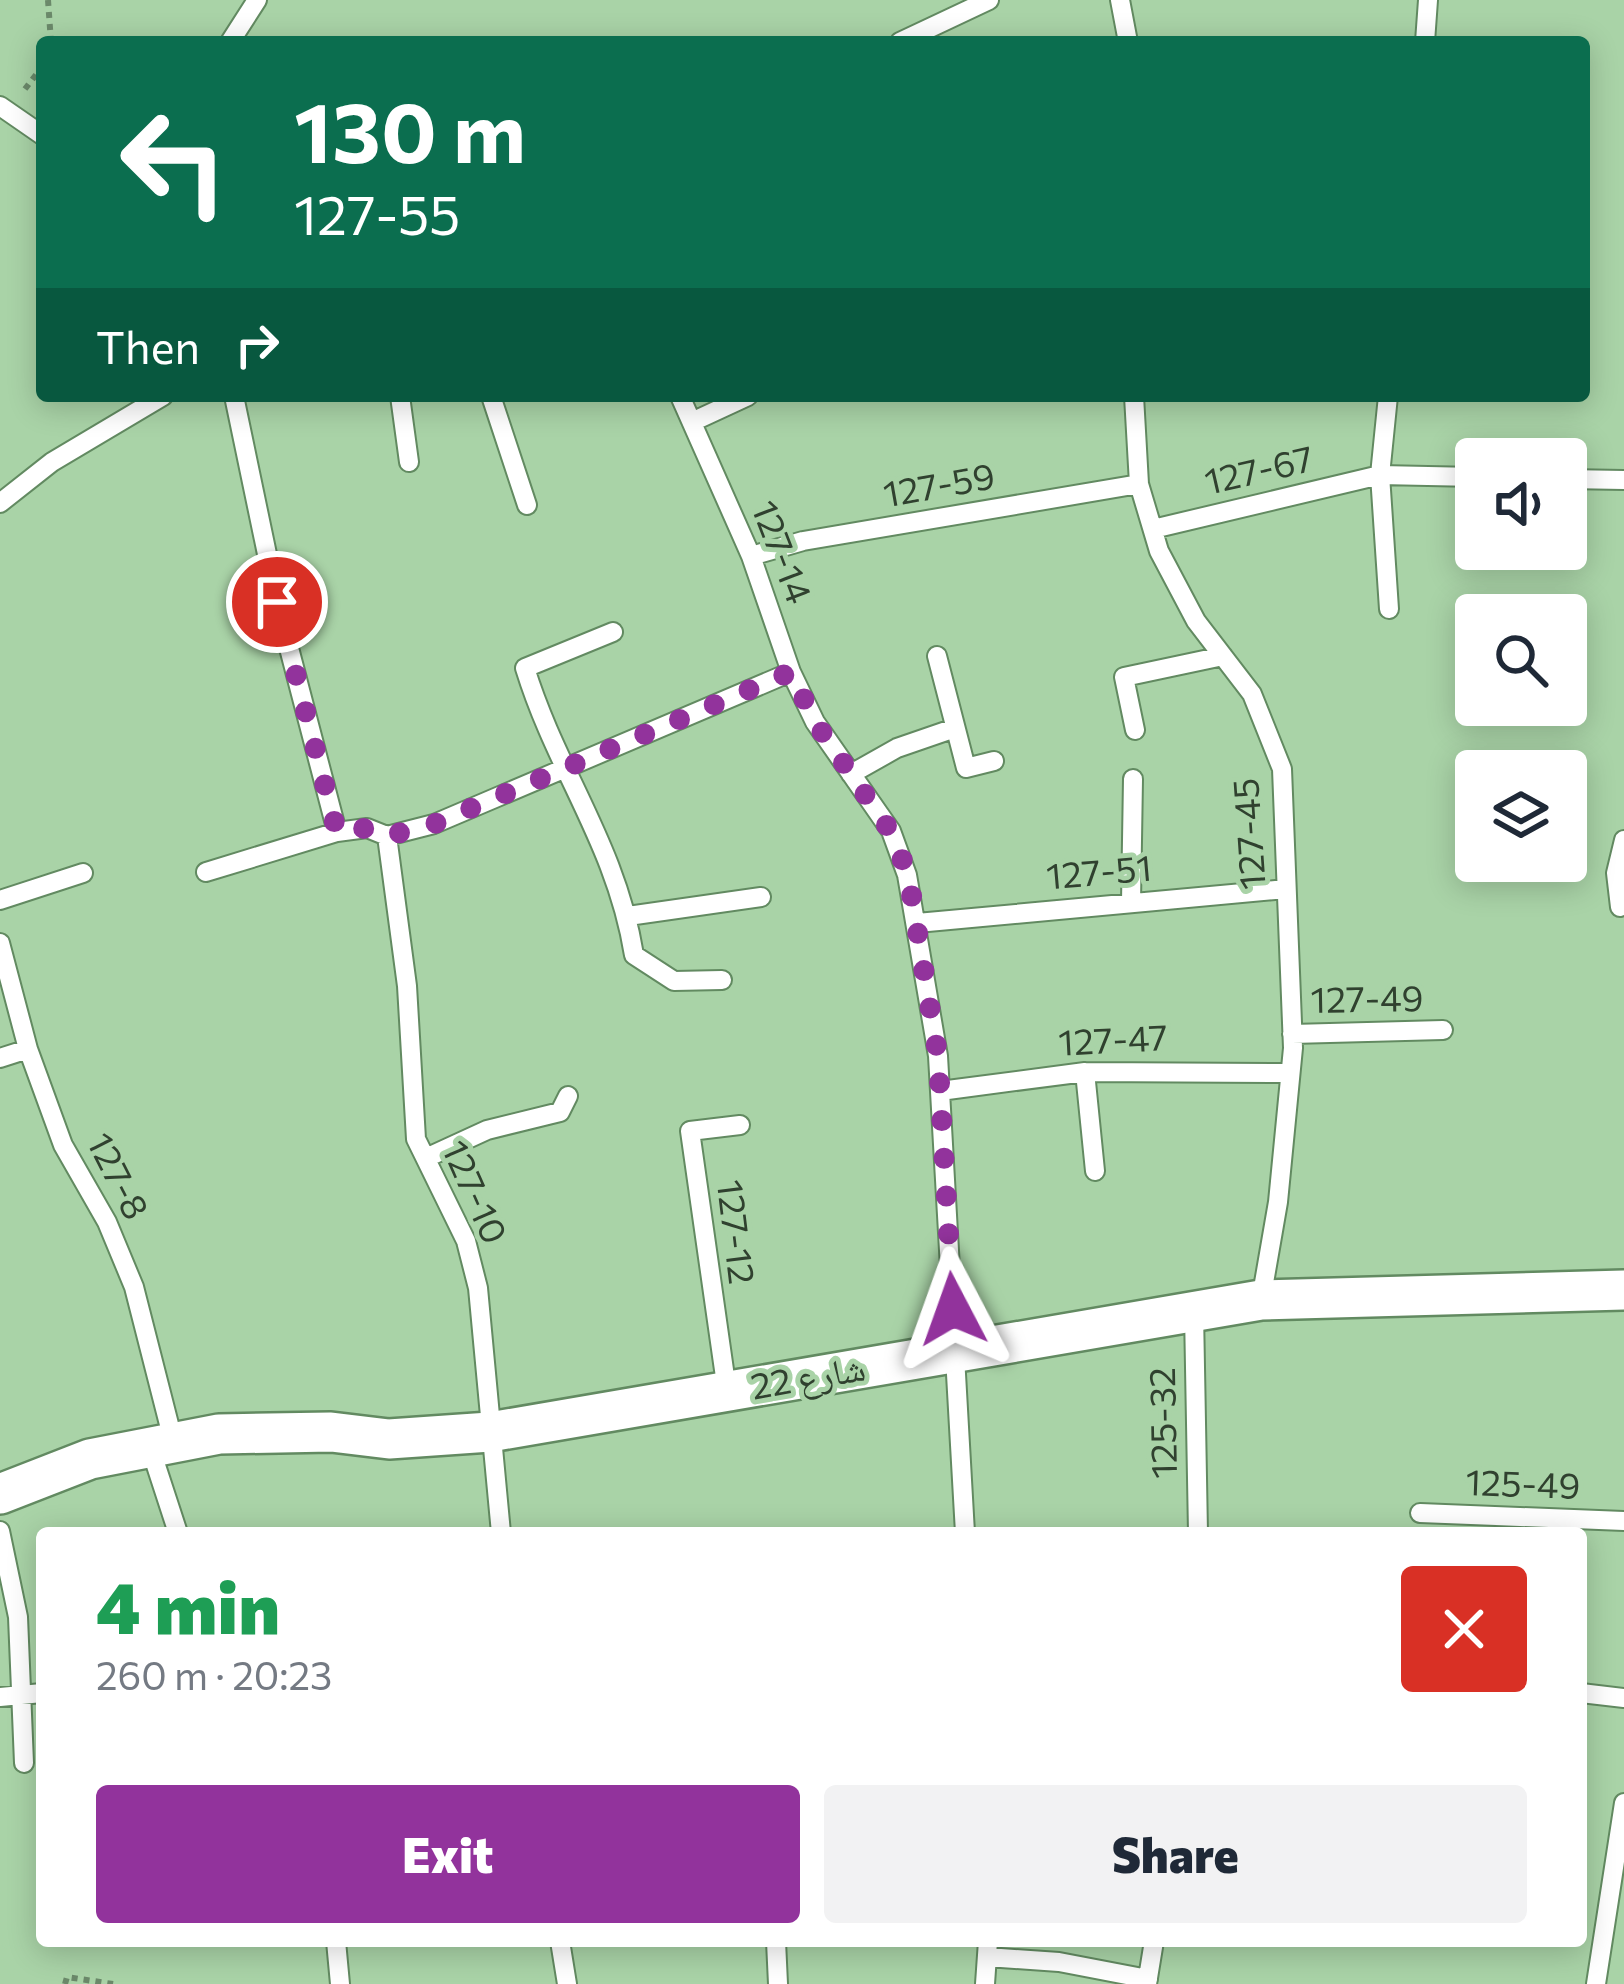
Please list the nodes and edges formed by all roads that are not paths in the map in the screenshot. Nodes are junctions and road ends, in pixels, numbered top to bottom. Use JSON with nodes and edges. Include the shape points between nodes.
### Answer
{"nodes":[{"id":1,"x":257,"y":0,"type":"edge"},
{"id":2,"x":989,"y":0,"type":"edge"},
{"id":3,"x":1120,"y":0,"type":"edge"},
{"id":4,"x":1434,"y":2,"type":"edge"},
{"id":5,"x":234,"y":36,"type":"edge"},
{"id":6,"x":913,"y":36,"type":"edge"},
{"id":7,"x":1127,"y":36,"type":"edge"},
{"id":8,"x":1426,"y":36,"type":"edge"},
{"id":9,"x":2,"y":109,"type":"edge"},
{"id":10,"x":36,"y":131,"type":"edge"},
{"id":11,"x":153,"y":402,"type":"edge"},
{"id":12,"x":235,"y":402,"type":"edge"},
{"id":13,"x":401,"y":402,"type":"edge"},
{"id":14,"x":493,"y":402,"type":"edge"},
{"id":15,"x":683,"y":402,"type":"edge"},
{"id":16,"x":735,"y":402,"type":"edge"},
{"id":17,"x":1134,"y":402,"type":"edge"},
{"id":18,"x":1387,"y":402,"type":"edge"},
{"id":19,"x":694,"y":421,"type":"junction"},
{"id":20,"x":409,"y":462,"type":"dead end"},
{"id":21,"x":1379,"y":475,"type":"junction"},
{"id":22,"x":1455,"y":477,"type":"edge"},
{"id":23,"x":1587,"y":479,"type":"edge"},
{"id":24,"x":1624,"y":480,"type":"edge"},
{"id":25,"x":1139,"y":484,"type":"junction"},
{"id":26,"x":0,"y":503,"type":"edge"},
{"id":27,"x":526,"y":505,"type":"dead end"},
{"id":28,"x":1153,"y":529,"type":"junction"},
{"id":29,"x":751,"y":556,"type":"junction"},
{"id":30,"x":1389,"y":609,"type":"dead end"},
{"id":31,"x":613,"y":632,"type":"dead end"},
{"id":32,"x":937,"y":656,"type":"dead end"},
{"id":33,"x":1223,"y":656,"type":"junction"},
{"id":34,"x":791,"y":672,"type":"junction"},
{"id":35,"x":955,"y":728,"type":"junction"},
{"id":36,"x":1135,"y":730,"type":"dead end"},
{"id":37,"x":994,"y":761,"type":"dead end"},
{"id":38,"x":567,"y":770,"type":"junction"},
{"id":39,"x":851,"y":774,"type":"junction"},
{"id":40,"x":1133,"y":778,"type":"dead end"},
{"id":41,"x":337,"y":832,"type":"junction"},
{"id":42,"x":387,"y":836,"type":"junction"},
{"id":43,"x":1624,"y":840,"type":"edge"},
{"id":44,"x":206,"y":872,"type":"dead end"},
{"id":45,"x":83,"y":873,"type":"dead end"},
{"id":46,"x":1286,"y":889,"type":"junction"},
{"id":47,"x":761,"y":897,"type":"dead end"},
{"id":48,"x":0,"y":900,"type":"edge"},
{"id":49,"x":1131,"y":902,"type":"junction"},
{"id":50,"x":1620,"y":907,"type":"dead end"},
{"id":51,"x":628,"y":916,"type":"junction"},
{"id":52,"x":917,"y":923,"type":"junction"},
{"id":53,"x":0,"y":943,"type":"edge"},
{"id":54,"x":722,"y":980,"type":"dead end"},
{"id":55,"x":1443,"y":1030,"type":"dead end"},
{"id":56,"x":1292,"y":1034,"type":"junction"},
{"id":57,"x":28,"y":1049,"type":"junction"},
{"id":58,"x":0,"y":1058,"type":"edge"},
{"id":59,"x":1085,"y":1072,"type":"junction"},
{"id":60,"x":1290,"y":1073,"type":"junction"},
{"id":61,"x":940,"y":1091,"type":"junction"},
{"id":62,"x":568,"y":1096,"type":"dead end"},
{"id":63,"x":740,"y":1125,"type":"dead end"},
{"id":64,"x":426,"y":1158,"type":"junction"},
{"id":65,"x":1095,"y":1171,"type":"dead end"},
{"id":66,"x":1624,"y":1290,"type":"edge"},
{"id":67,"x":1261,"y":1300,"type":"junction"},
{"id":68,"x":1194,"y":1312,"type":"junction"},
{"id":69,"x":956,"y":1352,"type":"junction"},
{"id":70,"x":727,"y":1391,"type":"junction"},
{"id":71,"x":490,"y":1432,"type":"junction"},
{"id":72,"x":161,"y":1442,"type":"junction"},
{"id":73,"x":0,"y":1494,"type":"edge"},
{"id":74,"x":1420,"y":1513,"type":"dead end"},
{"id":75,"x":1624,"y":1521,"type":"edge"},
{"id":76,"x":177,"y":1527,"type":"edge"},
{"id":77,"x":500,"y":1527,"type":"edge"},
{"id":78,"x":965,"y":1527,"type":"edge"},
{"id":79,"x":1198,"y":1527,"type":"edge"},
{"id":80,"x":0,"y":1531,"type":"edge"},
{"id":81,"x":32,"y":1694,"type":"edge"},
{"id":82,"x":1587,"y":1694,"type":"edge"},
{"id":83,"x":0,"y":1697,"type":"edge"},
{"id":84,"x":1624,"y":1698,"type":"edge"},
{"id":85,"x":24,"y":1762,"type":"dead end"},
{"id":86,"x":1624,"y":1803,"type":"edge"},
{"id":87,"x":337,"y":1947,"type":"edge"},
{"id":88,"x":561,"y":1947,"type":"edge"},
{"id":89,"x":776,"y":1947,"type":"edge"},
{"id":90,"x":1153,"y":1947,"type":"edge"},
{"id":91,"x":987,"y":1949,"type":"edge"},
{"id":92,"x":1148,"y":1982,"type":"edge"},
{"id":93,"x":340,"y":1984,"type":"edge"},
{"id":94,"x":567,"y":1984,"type":"edge"},
{"id":95,"x":778,"y":1984,"type":"edge"},
{"id":96,"x":986,"y":1984,"type":"edge"},
{"id":97,"x":1596,"y":1984,"type":"edge"}],
"edges":[{"from":1,"to":5,"type":"lane"},
{"from":2,"to":6,"type":"lane"},
{"from":3,"to":7,"type":"lane"},
{"from":4,"to":8,"type":"lane"},
{"from":9,"to":10,"type":"lane"},
{"from":11,"to":26,"type":"lane"},
{"from":12,"to":41,"type":"lane"},
{"from":13,"to":20,"type":"lane"},
{"from":14,"to":27,"type":"lane"},
{"from":15,"to":19,"type":"lane","name":"127-14"},
{"from":16,"to":19,"type":"lane"},
{"from":17,"to":25,"type":"lane","name":"127-45"},
{"from":18,"to":21,"type":"lane"},
{"from":19,"to":29,"type":"lane","name":"127-14"},
{"from":21,"to":22,"type":"lane","name":"127-67"},
{"from":21,"to":28,"type":"lane","name":"127-67"},
{"from":21,"to":30,"type":"lane"},
{"from":23,"to":24,"type":"lane"},
{"from":25,"to":28,"type":"lane","name":"127-45"},
{"from":25,"to":29,"type":"lane","name":"127-59"},
{"from":28,"to":33,"type":"lane","name":"127-45","via":[[1196,621]]},
{"from":29,"to":34,"type":"lane","name":"127-14"},
{"from":31,"to":38,"type":"lane","via":[[525,668]]},
{"from":32,"to":35,"type":"lane"},
{"from":33,"to":36,"type":"lane","via":[[1124,676]]},
{"from":33,"to":46,"type":"lane","name":"127-45","via":[[1252,694],[1282,769]]},
{"from":34,"to":38,"type":"lane"},
{"from":34,"to":39,"type":"lane","name":"127-14"},
{"from":35,"to":37,"type":"lane","via":[[966,768]]},
{"from":35,"to":39,"type":"lane"},
{"from":38,"to":42,"type":"lane"},
{"from":38,"to":51,"type":"lane"},
{"from":39,"to":52,"type":"lane","name":"127-14","via":[[891,832]]},
{"from":40,"to":49,"type":"lane"},
{"from":41,"to":42,"type":"lane","via":[[367,828]]},
{"from":41,"to":44,"type":"lane"},
{"from":42,"to":64,"type":"lane","name":"127-10","via":[[416,1139]]},
{"from":43,"to":50,"type":"lane","via":[[1616,873]]},
{"from":45,"to":48,"type":"lane"},
{"from":46,"to":49,"type":"lane","name":"127-51"},
{"from":46,"to":56,"type":"lane","name":"127-45"},
{"from":47,"to":51,"type":"lane"},
{"from":49,"to":52,"type":"lane","name":"127-51"},
{"from":51,"to":54,"type":"lane","via":[[634,955],[650,969],[674,981]]},
{"from":52,"to":61,"type":"lane","name":"127-14"},
{"from":53,"to":57,"type":"lane","name":"127-8"},
{"from":55,"to":56,"type":"lane","name":"127-49"},
{"from":56,"to":60,"type":"lane","name":"127-45"},
{"from":57,"to":58,"type":"lane"},
{"from":57,"to":72,"type":"lane","name":"127-8","via":[[63,1145],[134,1287]]},
{"from":59,"to":60,"type":"lane","name":"127-47"},
{"from":59,"to":61,"type":"lane","name":"127-47"},
{"from":59,"to":65,"type":"lane"},
{"from":60,"to":67,"type":"lane","name":"127-45"},
{"from":61,"to":69,"type":"lane","name":"127-14"},
{"from":62,"to":64,"type":"lane","via":[[560,1112],[487,1130]]},
{"from":63,"to":70,"type":"lane","name":"127-12","via":[[690,1131]]},
{"from":64,"to":71,"type":"lane","name":"127-10","via":[[466,1241],[478,1288]]},
{"from":66,"to":67,"type":"street","name":"شارع 22"},
{"from":67,"to":68,"type":"street","name":"شارع 22"},
{"from":68,"to":69,"type":"street","name":"شارع 22"},
{"from":68,"to":79,"type":"lane","name":"125-32"},
{"from":69,"to":70,"type":"street","name":"شارع 22"},
{"from":69,"to":78,"type":"lane","name":"127-14"},
{"from":70,"to":71,"type":"street","name":"شارع 22"},
{"from":71,"to":72,"type":"street","name":"شارع 22","via":[[389,1439],[271,1431]]},
{"from":71,"to":77,"type":"lane","name":"127-10"},
{"from":72,"to":73,"type":"street","name":"شارع 22"},
{"from":72,"to":76,"type":"lane","name":"127-8"},
{"from":74,"to":75,"type":"lane","name":"125-49"},
{"from":80,"to":81,"type":"lane"},
{"from":81,"to":83,"type":"lane"},
{"from":81,"to":85,"type":"lane"},
{"from":82,"to":84,"type":"lane"},
{"from":86,"to":97,"type":"lane"},
{"from":87,"to":93,"type":"lane"},
{"from":88,"to":94,"type":"lane"},
{"from":89,"to":95,"type":"lane"},
{"from":90,"to":92,"type":"lane"},
{"from":91,"to":92,"type":"lane"},
{"from":91,"to":96,"type":"lane"}]}
